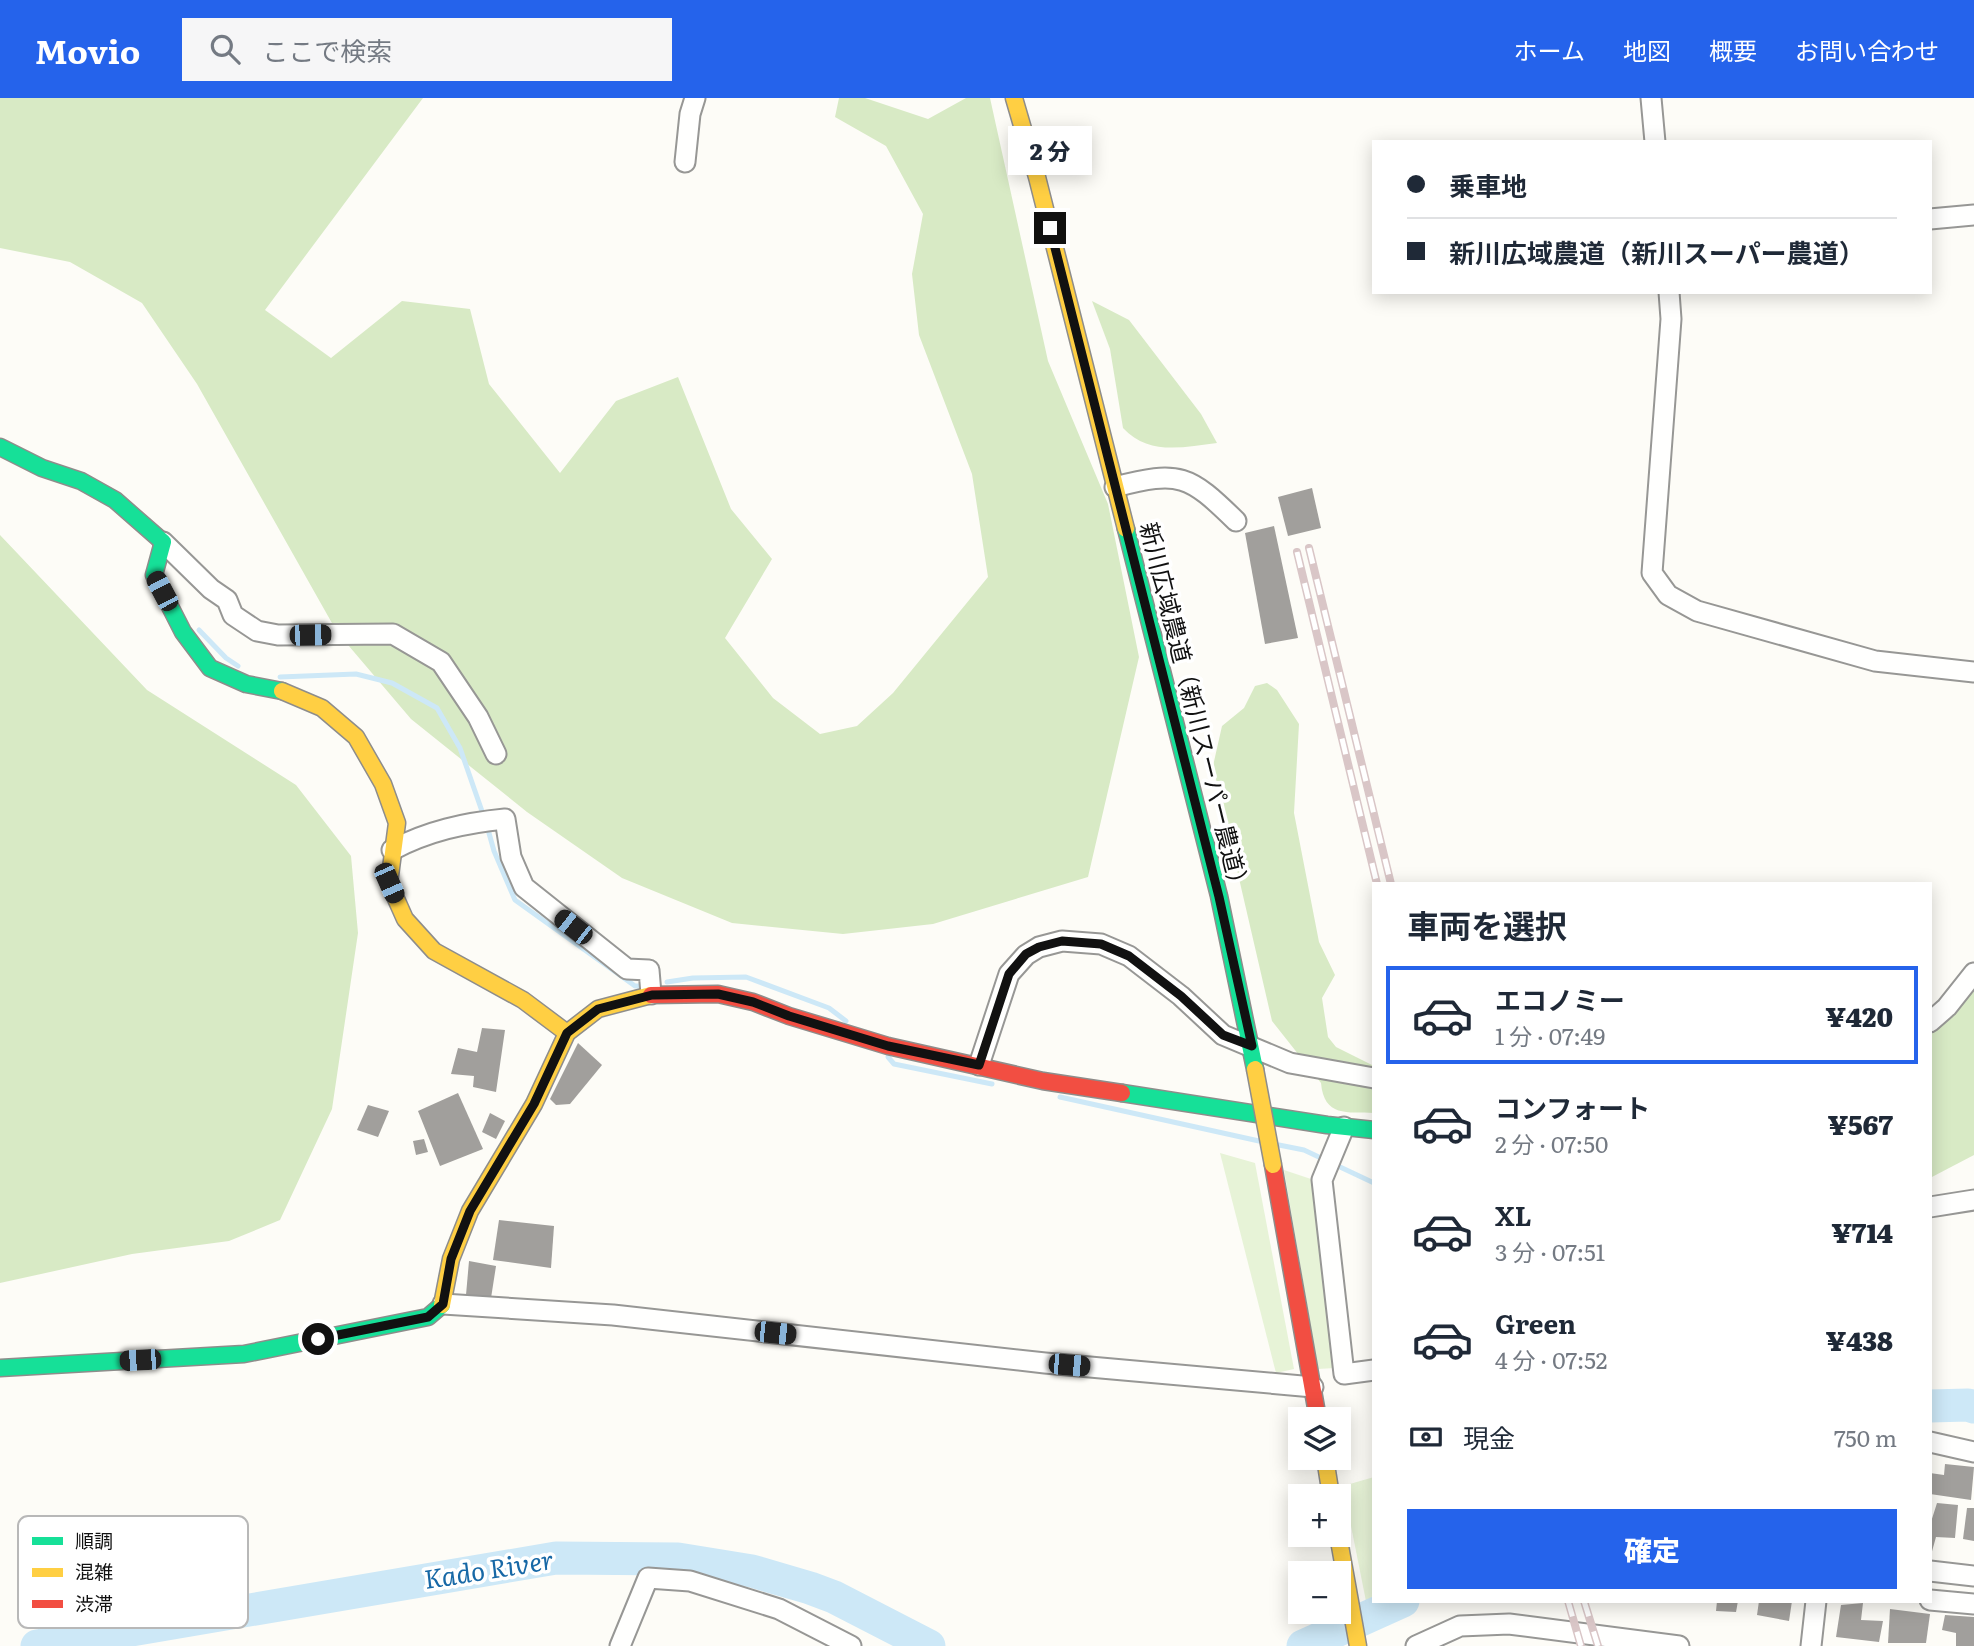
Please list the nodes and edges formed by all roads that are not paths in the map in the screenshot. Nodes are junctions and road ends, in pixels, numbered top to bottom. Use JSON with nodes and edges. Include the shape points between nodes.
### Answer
{"nodes":[{"id":1,"x":695,"y":98,"type":"edge"},
{"id":2,"x":1014,"y":98,"type":"edge"},
{"id":3,"x":1651,"y":98,"type":"edge"},
{"id":4,"x":1655,"y":140,"type":"edge"},
{"id":5,"x":685,"y":162,"type":"dead end"},
{"id":6,"x":1974,"y":215,"type":"edge"},
{"id":7,"x":1932,"y":219,"type":"edge"},
{"id":8,"x":1669,"y":294,"type":"edge"},
{"id":9,"x":0,"y":447,"type":"edge"},
{"id":10,"x":1115,"y":487,"type":"junction"},
{"id":11,"x":1236,"y":521,"type":"dead end"},
{"id":12,"x":163,"y":542,"type":"junction"},
{"id":13,"x":1974,"y":673,"type":"edge"},
{"id":14,"x":495,"y":754,"type":"dead end"},
{"id":15,"x":391,"y":850,"type":"junction"},
{"id":16,"x":1974,"y":973,"type":"edge"},
{"id":17,"x":652,"y":994,"type":"junction"},
{"id":18,"x":1932,"y":1020,"type":"edge"},
{"id":19,"x":567,"y":1033,"type":"junction"},
{"id":20,"x":1252,"y":1046,"type":"junction"},
{"id":21,"x":979,"y":1065,"type":"junction"},
{"id":22,"x":1372,"y":1078,"type":"edge"},
{"id":23,"x":1344,"y":1127,"type":"junction"},
{"id":24,"x":1372,"y":1130,"type":"edge"},
{"id":25,"x":1974,"y":1200,"type":"edge"},
{"id":26,"x":1932,"y":1207,"type":"edge"},
{"id":27,"x":443,"y":1304,"type":"junction"},
{"id":28,"x":0,"y":1368,"type":"edge"},
{"id":29,"x":1372,"y":1370,"type":"edge"},
{"id":30,"x":1313,"y":1387,"type":"junction"},
{"id":31,"x":1316,"y":1407,"type":"edge"},
{"id":32,"x":1932,"y":1442,"type":"edge"},
{"id":33,"x":1974,"y":1452,"type":"edge"},
{"id":34,"x":1340,"y":1547,"type":"edge"},
{"id":35,"x":1932,"y":1571,"type":"edge"},
{"id":36,"x":1974,"y":1576,"type":"edge"},
{"id":37,"x":1932,"y":1601,"type":"edge"},
{"id":38,"x":1816,"y":1603,"type":"edge"},
{"id":39,"x":1974,"y":1604,"type":"edge"},
{"id":40,"x":1563,"y":1638,"type":"edge"},
{"id":41,"x":620,"y":1646,"type":"edge"},
{"id":42,"x":851,"y":1646,"type":"edge"},
{"id":43,"x":1358,"y":1646,"type":"edge"},
{"id":44,"x":1416,"y":1646,"type":"edge"},
{"id":45,"x":1679,"y":1646,"type":"edge"},
{"id":46,"x":1811,"y":1646,"type":"edge"}],
"edges":[{"from":1,"to":5,"type":"street"},
{"from":2,"to":10,"type":"street","name":"新川広域農道（新川スーパー農道）"},
{"from":3,"to":4,"type":"street"},
{"from":6,"to":7,"type":"street"},
{"from":8,"to":13,"type":"street","via":[[1652,573],[1668,595],[1697,611],[1875,662]]},
{"from":9,"to":12,"type":"street","via":[[115,500]]},
{"from":10,"to":11,"type":"street","via":[[1151,478],[1184,479],[1206,492]]},
{"from":10,"to":20,"type":"street","name":"新川広域農道（新川スーパー農道）"},
{"from":12,"to":14,"type":"street","via":[[227,600],[233,615],[257,631],[278,635],[393,634],[441,662],[478,717]]},
{"from":12,"to":15,"type":"street","via":[[154,575],[183,632],[210,668],[246,684],[288,692],[322,708],[356,737],[383,784],[397,823]]},
{"from":15,"to":17,"type":"street","via":[[416,837],[505,819],[511,857],[524,887],[628,969],[649,971]]},
{"from":15,"to":19,"type":"street","via":[[389,883],[405,919],[434,951],[523,1000]]},
{"from":16,"to":18,"type":"street"},
{"from":17,"to":19,"type":"street","via":[[598,1009]]},
{"from":17,"to":21,"type":"street","via":[[718,994],[888,1046]]},
{"from":19,"to":27,"type":"street","via":[[534,1104],[470,1211],[451,1259]]},
{"from":20,"to":21,"type":"street","via":[[1223,1035],[1129,956],[1101,944],[1062,941],[1026,954],[1009,974]]},
{"from":20,"to":22,"type":"street","via":[[1290,1063]]},
{"from":20,"to":30,"type":"street","name":"新川広域農道（新川スーパー農道）","bridge":true},
{"from":21,"to":23,"type":"street","via":[[1043,1081]]},
{"from":23,"to":24,"type":"street"},
{"from":23,"to":29,"type":"street","via":[[1322,1180],[1344,1374]]},
{"from":25,"to":26,"type":"street"},
{"from":27,"to":28,"type":"street","via":[[428,1317],[244,1354]]},
{"from":27,"to":30,"type":"street","via":[[613,1315],[1045,1363]]},
{"from":30,"to":31,"type":"street","name":"新川広域農道（新川スーパー農道）"},
{"from":32,"to":33,"type":"street"},
{"from":34,"to":43,"type":"street"},
{"from":35,"to":36,"type":"street"},
{"from":37,"to":39,"type":"street"},
{"from":38,"to":46,"type":"street"},
{"from":40,"to":44,"type":"street","via":[[1509,1624],[1460,1626]]},
{"from":40,"to":45,"type":"street"},
{"from":41,"to":42,"type":"street","via":[[648,1578],[690,1581],[779,1609]]}]}
